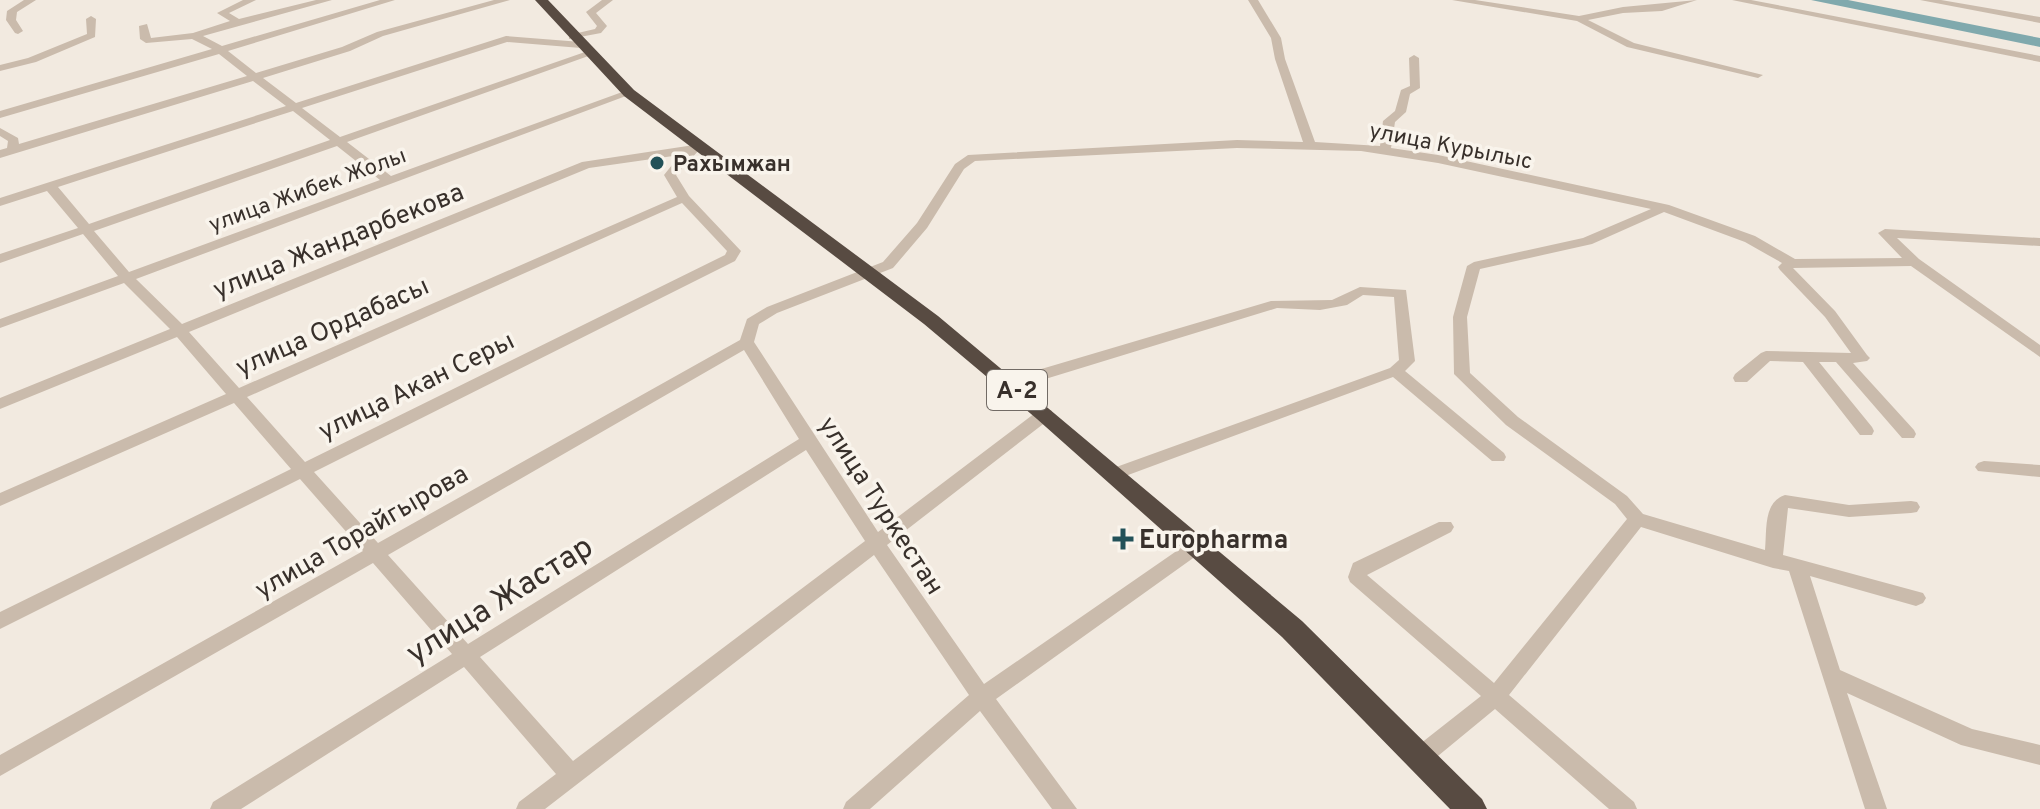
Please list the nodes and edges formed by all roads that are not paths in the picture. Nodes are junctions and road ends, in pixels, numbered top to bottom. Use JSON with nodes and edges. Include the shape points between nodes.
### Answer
{"nodes":[{"id":1,"x":31,"y":0,"type":"edge"},
{"id":2,"x":251,"y":0,"type":"edge"},
{"id":3,"x":327,"y":0,"type":"edge"},
{"id":4,"x":390,"y":0,"type":"edge"},
{"id":5,"x":505,"y":0,"type":"edge"},
{"id":6,"x":541,"y":0,"type":"edge"},
{"id":7,"x":608,"y":0,"type":"edge"},
{"id":8,"x":1253,"y":0,"type":"edge"},
{"id":9,"x":1457,"y":0,"type":"edge"},
{"id":10,"x":1692,"y":0,"type":"edge"},
{"id":11,"x":1737,"y":0,"type":"edge"},
{"id":12,"x":1925,"y":0,"type":"edge"},
{"id":13,"x":91,"y":19,"type":"dead end"},
{"id":14,"x":1579,"y":19,"type":"junction"},
{"id":15,"x":2040,"y":20,"type":"edge"},
{"id":16,"x":238,"y":22,"type":"junction"},
{"id":17,"x":144,"y":26,"type":"dead end"},
{"id":18,"x":18,"y":31,"type":"dead end"},
{"id":19,"x":194,"y":36,"type":"junction"},
{"id":20,"x":581,"y":45,"type":"junction"},
{"id":21,"x":219,"y":49,"type":"junction"},
{"id":22,"x":1414,"y":58,"type":"dead end"},
{"id":23,"x":2040,"y":59,"type":"edge"},
{"id":24,"x":0,"y":68,"type":"edge"},
{"id":25,"x":1758,"y":75,"type":"dead end"},
{"id":26,"x":256,"y":77,"type":"junction"},
{"id":27,"x":629,"y":93,"type":"junction"},
{"id":28,"x":294,"y":108,"type":"junction"},
{"id":29,"x":0,"y":115,"type":"edge"},
{"id":30,"x":0,"y":131,"type":"edge"},
{"id":31,"x":337,"y":142,"type":"junction"},
{"id":32,"x":1310,"y":146,"type":"junction"},
{"id":33,"x":696,"y":149,"type":"junction"},
{"id":34,"x":13,"y":150,"type":"junction"},
{"id":35,"x":1385,"y":151,"type":"junction"},
{"id":36,"x":0,"y":154,"type":"edge"},
{"id":37,"x":388,"y":180,"type":"junction"},
{"id":38,"x":50,"y":186,"type":"junction"},
{"id":39,"x":684,"y":198,"type":"junction"},
{"id":40,"x":0,"y":202,"type":"edge"},
{"id":41,"x":1664,"y":208,"type":"junction"},
{"id":42,"x":86,"y":229,"type":"junction"},
{"id":43,"x":2040,"y":242,"type":"edge"},
{"id":44,"x":0,"y":259,"type":"edge"},
{"id":45,"x":1914,"y":262,"type":"junction"},
{"id":46,"x":1792,"y":263,"type":"junction"},
{"id":47,"x":866,"y":273,"type":"junction"},
{"id":48,"x":126,"y":277,"type":"junction"},
{"id":49,"x":0,"y":324,"type":"edge"},
{"id":50,"x":179,"y":330,"type":"junction"},
{"id":51,"x":747,"y":342,"type":"junction"},
{"id":52,"x":2040,"y":352,"type":"edge"},
{"id":53,"x":1807,"y":357,"type":"junction"},
{"id":54,"x":1841,"y":358,"type":"junction"},
{"id":55,"x":1395,"y":371,"type":"junction"},
{"id":56,"x":1741,"y":378,"type":"dead end"},
{"id":57,"x":1010,"y":384,"type":"junction"},
{"id":58,"x":236,"y":394,"type":"junction"},
{"id":59,"x":0,"y":404,"type":"edge"},
{"id":60,"x":1045,"y":414,"type":"junction"},
{"id":61,"x":1866,"y":431,"type":"dead end"},
{"id":62,"x":1908,"y":434,"type":"dead end"},
{"id":63,"x":808,"y":441,"type":"junction"},
{"id":64,"x":1498,"y":457,"type":"dead end"},
{"id":65,"x":1984,"y":467,"type":"dead end"},
{"id":66,"x":300,"y":469,"type":"junction"},
{"id":67,"x":2040,"y":471,"type":"edge"},
{"id":68,"x":1114,"y":474,"type":"junction"},
{"id":69,"x":0,"y":500,"type":"edge"},
{"id":70,"x":1911,"y":507,"type":"dead end"},
{"id":71,"x":1637,"y":519,"type":"junction"},
{"id":72,"x":1445,"y":527,"type":"dead end"},
{"id":73,"x":876,"y":544,"type":"junction"},
{"id":74,"x":1197,"y":546,"type":"junction"},
{"id":75,"x":375,"y":553,"type":"junction"},
{"id":76,"x":1773,"y":561,"type":"junction"},
{"id":77,"x":1798,"y":568,"type":"junction"},
{"id":78,"x":1916,"y":598,"type":"dead end"},
{"id":79,"x":0,"y":621,"type":"edge"},
{"id":80,"x":466,"y":655,"type":"junction"},
{"id":81,"x":1831,"y":676,"type":"junction"},
{"id":82,"x":1496,"y":696,"type":"junction"},
{"id":83,"x":980,"y":698,"type":"junction"},
{"id":84,"x":2040,"y":755,"type":"edge"},
{"id":85,"x":1419,"y":758,"type":"junction"},
{"id":86,"x":0,"y":766,"type":"edge"},
{"id":87,"x":571,"y":775,"type":"junction"},
{"id":88,"x":221,"y":809,"type":"edge"},
{"id":89,"x":527,"y":809,"type":"edge"},
{"id":90,"x":854,"y":809,"type":"edge"},
{"id":91,"x":1066,"y":809,"type":"edge"},
{"id":92,"x":1471,"y":809,"type":"edge"},
{"id":93,"x":1626,"y":809,"type":"edge"},
{"id":94,"x":1876,"y":809,"type":"edge"}],
"edges":[{"from":1,"to":18,"type":"street","via":[[12,11]]},
{"from":2,"to":16,"type":"street","via":[[222,13]]},
{"from":3,"to":16,"type":"street"},
{"from":4,"to":21,"type":"street"},
{"from":5,"to":26,"type":"street","via":[[380,34]]},
{"from":6,"to":20,"type":"highway","number":"A-2"},
{"from":7,"to":20,"type":"street","via":[[591,12],[602,26]]},
{"from":8,"to":32,"type":"street","via":[[1276,38]]},
{"from":9,"to":14,"type":"street"},
{"from":10,"to":14,"type":"street"},
{"from":11,"to":23,"type":"street"},
{"from":12,"to":15,"type":"street"},
{"from":13,"to":24,"type":"street","via":[[92,35]]},
{"from":14,"to":25,"type":"street","via":[[1631,45]]},
{"from":16,"to":19,"type":"street"},
{"from":17,"to":19,"type":"street","via":[[150,41]]},
{"from":19,"to":21,"type":"street"},
{"from":20,"to":27,"type":"highway","number":"A-2"},
{"from":20,"to":28,"type":"street","via":[[506,39]]},
{"from":20,"to":31,"type":"street"},
{"from":21,"to":26,"type":"street"},
{"from":21,"to":29,"type":"street"},
{"from":22,"to":35,"type":"street","via":[[1415,88],[1405,92],[1400,112],[1389,121]]},
{"from":26,"to":28,"type":"street"},
{"from":26,"to":34,"type":"street"},
{"from":27,"to":33,"type":"highway","number":"A-2"},
{"from":27,"to":37,"type":"street","name":"улица Жибек Жолы"},
{"from":28,"to":31,"type":"street"},
{"from":28,"to":38,"type":"street"},
{"from":30,"to":34,"type":"street","via":[[14,140]]},
{"from":31,"to":37,"type":"street"},
{"from":31,"to":42,"type":"street"},
{"from":32,"to":35,"type":"street","name":"улица Курылыс"},
{"from":32,"to":47,"type":"street","name":"улица Курылыс","via":[[1237,144],[972,158],[959,167],[899,255]]},
{"from":33,"to":39,"type":"street","via":[[670,175]]},
{"from":33,"to":47,"type":"highway","number":"A-2"},
{"from":33,"to":50,"type":"street","name":"улица Жандарбекова","via":[[586,165]]},
{"from":34,"to":36,"type":"street"},
{"from":35,"to":41,"type":"street","name":"улица Курылыс"},
{"from":37,"to":48,"type":"street","name":"улица Жибек Жолы"},
{"from":38,"to":40,"type":"street"},
{"from":38,"to":42,"type":"street"},
{"from":39,"to":58,"type":"street","name":"улица Ордабасы"},
{"from":39,"to":66,"type":"street","name":"улица Акан Серы","via":[[734,251],[730,258]]},
{"from":41,"to":46,"type":"street","name":"улица Курылыс","via":[[1750,239]]},
{"from":41,"to":71,"type":"street","via":[[1587,241],[1474,266],[1460,317],[1462,374],[1512,421],[1621,500]]},
{"from":42,"to":44,"type":"street"},
{"from":42,"to":48,"type":"street"},
{"from":43,"to":45,"type":"street","via":[[1885,233]]},
{"from":45,"to":46,"type":"street"},
{"from":45,"to":52,"type":"street"},
{"from":46,"to":54,"type":"street","via":[[1785,267],[1862,358]]},
{"from":47,"to":51,"type":"street","via":[[772,310],[752,322]]},
{"from":47,"to":57,"type":"highway","number":"A-2"},
{"from":48,"to":49,"type":"street","name":"улица Жибек Жолы"},
{"from":48,"to":50,"type":"street"},
{"from":50,"to":58,"type":"street"},
{"from":50,"to":59,"type":"street","name":"улица Жандарбекова"},
{"from":51,"to":63,"type":"street","name":"улица Туркестан"},
{"from":51,"to":75,"type":"street","name":"улица Торайгырова"},
{"from":53,"to":54,"type":"street"},
{"from":53,"to":56,"type":"street","via":[[1766,356]]},
{"from":53,"to":61,"type":"street"},
{"from":54,"to":62,"type":"street"},
{"from":55,"to":57,"type":"street","via":[[1407,361],[1401,293],[1360,291],[1353,298],[1315,306],[1276,304]]},
{"from":55,"to":64,"type":"street"},
{"from":55,"to":68,"type":"street"},
{"from":57,"to":60,"type":"highway","number":"A-2"},
{"from":58,"to":66,"type":"street"},
{"from":58,"to":69,"type":"street","name":"улица Ордабасы"},
{"from":60,"to":68,"type":"highway","number":"A-2"},
{"from":60,"to":73,"type":"street"},
{"from":63,"to":73,"type":"street","name":"улица Туркестан"},
{"from":63,"to":80,"type":"street","name":"улица Жастар"},
{"from":65,"to":67,"type":"street"},
{"from":66,"to":75,"type":"street"},
{"from":66,"to":79,"type":"street","name":"улица Акан Серы"},
{"from":68,"to":74,"type":"highway","number":"A-2"},
{"from":70,"to":76,"type":"street","via":[[1849,511],[1785,501],[1779,505]]},
{"from":71,"to":76,"type":"street"},
{"from":71,"to":82,"type":"street"},
{"from":72,"to":82,"type":"street","via":[[1360,568],[1357,577]]},
{"from":73,"to":83,"type":"street","name":"улица Туркестан"},
{"from":73,"to":87,"type":"street"},
{"from":74,"to":83,"type":"street"},
{"from":74,"to":85,"type":"highway","number":"A-2","via":[[1292,629]]},
{"from":75,"to":80,"type":"street"},
{"from":75,"to":86,"type":"street","name":"улица Торайгырова"},
{"from":76,"to":77,"type":"street"},
{"from":77,"to":78,"type":"street"},
{"from":77,"to":81,"type":"street"},
{"from":80,"to":87,"type":"street"},
{"from":80,"to":88,"type":"street","name":"улица Жастар"},
{"from":81,"to":84,"type":"street","via":[[1969,738]]},
{"from":81,"to":94,"type":"street"},
{"from":82,"to":85,"type":"street"},
{"from":82,"to":93,"type":"street"},
{"from":83,"to":90,"type":"street"},
{"from":83,"to":91,"type":"street","name":"улица Туркестан"},
{"from":85,"to":92,"type":"highway","number":"A-2"},
{"from":87,"to":89,"type":"street"}]}
